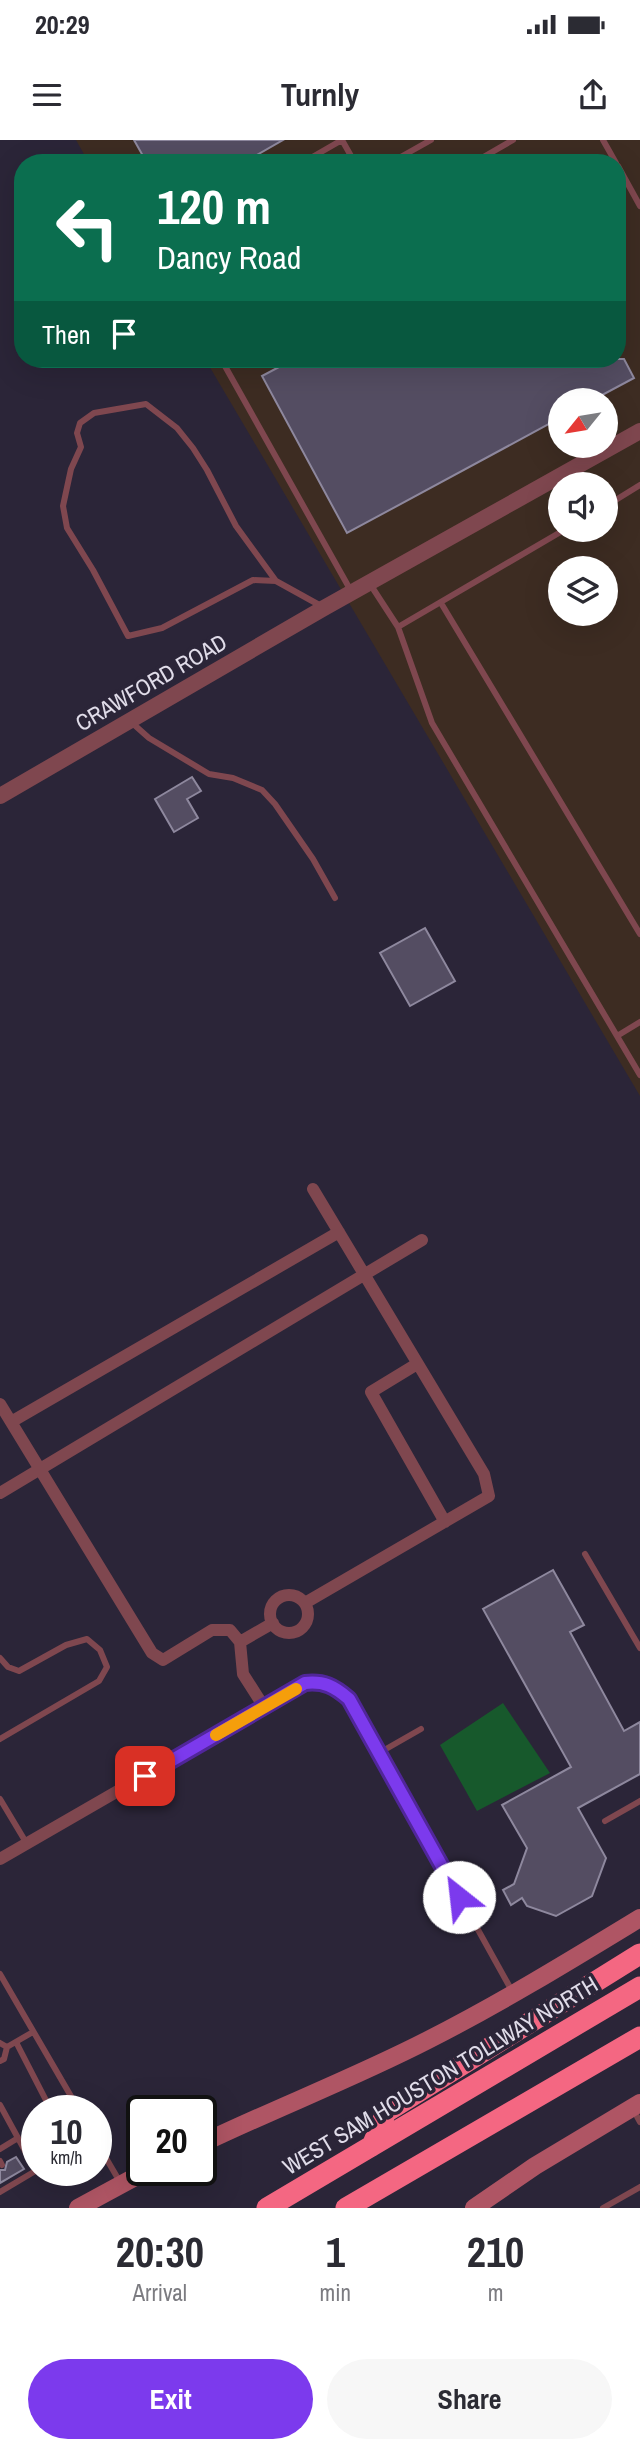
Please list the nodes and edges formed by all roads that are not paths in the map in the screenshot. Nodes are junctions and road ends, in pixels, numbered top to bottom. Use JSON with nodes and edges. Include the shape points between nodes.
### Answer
{"nodes":[{"id":1,"x":342,"y":140,"type":"edge"},
{"id":2,"x":431,"y":140,"type":"edge"},
{"id":3,"x":513,"y":140,"type":"edge"},
{"id":4,"x":612,"y":140,"type":"edge"},
{"id":5,"x":604,"y":142,"type":"edge"},
{"id":6,"x":318,"y":154,"type":"edge"},
{"id":7,"x":406,"y":154,"type":"edge"},
{"id":8,"x":489,"y":154,"type":"edge"},
{"id":9,"x":626,"y":181,"type":"edge"},
{"id":10,"x":640,"y":206,"type":"edge"},
{"id":11,"x":226,"y":368,"type":"edge"},
{"id":12,"x":640,"y":431,"type":"edge"},
{"id":13,"x":640,"y":485,"type":"edge"},
{"id":14,"x":618,"y":499,"type":"edge"},
{"id":15,"x":548,"y":539,"type":"edge"},
{"id":16,"x":276,"y":581,"type":"junction"},
{"id":17,"x":369,"y":583,"type":"junction"},
{"id":18,"x":352,"y":592,"type":"junction"},
{"id":19,"x":441,"y":603,"type":"junction"},
{"id":20,"x":324,"y":608,"type":"junction"},
{"id":21,"x":398,"y":627,"type":"junction"},
{"id":22,"x":129,"y":720,"type":"junction"},
{"id":23,"x":0,"y":796,"type":"edge"},
{"id":24,"x":335,"y":898,"type":"dead end"},
{"id":25,"x":640,"y":934,"type":"edge"},
{"id":26,"x":640,"y":1022,"type":"edge"},
{"id":27,"x":617,"y":1036,"type":"junction"},
{"id":28,"x":640,"y":1075,"type":"edge"},
{"id":29,"x":313,"y":1189,"type":"dead end"},
{"id":30,"x":339,"y":1232,"type":"junction"},
{"id":31,"x":422,"y":1240,"type":"dead end"},
{"id":32,"x":364,"y":1275,"type":"junction"},
{"id":33,"x":417,"y":1364,"type":"junction"},
{"id":34,"x":0,"y":1404,"type":"edge"},
{"id":35,"x":11,"y":1422,"type":"junction"},
{"id":36,"x":40,"y":1469,"type":"junction"},
{"id":37,"x":0,"y":1493,"type":"edge"},
{"id":38,"x":445,"y":1522,"type":"junction"},
{"id":39,"x":585,"y":1553,"type":"dead end"},
{"id":40,"x":305,"y":1603,"type":"junction"},
{"id":41,"x":272,"y":1623,"type":"junction"},
{"id":42,"x":240,"y":1642,"type":"junction"},
{"id":43,"x":640,"y":1648,"type":"edge"},
{"id":44,"x":0,"y":1658,"type":"edge"},
{"id":45,"x":336,"y":1688,"type":"joint"},
{"id":46,"x":264,"y":1707,"type":"junction"},
{"id":47,"x":421,"y":1729,"type":"dead end"},
{"id":48,"x":0,"y":1739,"type":"edge"},
{"id":49,"x":379,"y":1753,"type":"junction"},
{"id":50,"x":0,"y":1799,"type":"edge"},
{"id":51,"x":640,"y":1801,"type":"edge"},
{"id":52,"x":605,"y":1821,"type":"dead end"},
{"id":53,"x":27,"y":1844,"type":"junction"},
{"id":54,"x":0,"y":1859,"type":"edge"},
{"id":55,"x":640,"y":1918,"type":"edge"},
{"id":56,"x":640,"y":1954,"type":"edge"},
{"id":57,"x":0,"y":1974,"type":"edge"},
{"id":58,"x":640,"y":1987,"type":"edge"},
{"id":59,"x":513,"y":1993,"type":"junction"},
{"id":60,"x":33,"y":2032,"type":"junction"},
{"id":61,"x":640,"y":2037,"type":"edge"},
{"id":62,"x":16,"y":2042,"type":"junction"},
{"id":63,"x":0,"y":2043,"type":"edge"},
{"id":64,"x":7,"y":2047,"type":"junction"},
{"id":65,"x":0,"y":2061,"type":"edge"},
{"id":66,"x":43,"y":2095,"type":"edge"},
{"id":67,"x":70,"y":2095,"type":"edge"},
{"id":68,"x":0,"y":2105,"type":"edge"},
{"id":69,"x":638,"y":2111,"type":"edge"},
{"id":70,"x":217,"y":2137,"type":"edge"},
{"id":71,"x":18,"y":2138,"type":"junction"},
{"id":72,"x":21,"y":2143,"type":"edge"},
{"id":73,"x":372,"y":2146,"type":"junction"},
{"id":74,"x":0,"y":2149,"type":"edge"},
{"id":75,"x":112,"y":2168,"type":"edge"},
{"id":76,"x":21,"y":2177,"type":"edge"},
{"id":77,"x":126,"y":2181,"type":"edge"},
{"id":78,"x":121,"y":2183,"type":"junction"},
{"id":79,"x":640,"y":2187,"type":"edge"},
{"id":80,"x":0,"y":2192,"type":"edge"},
{"id":81,"x":78,"y":2208,"type":"edge"},
{"id":82,"x":267,"y":2208,"type":"edge"},
{"id":83,"x":346,"y":2208,"type":"edge"},
{"id":84,"x":474,"y":2208,"type":"edge"},
{"id":85,"x":603,"y":2208,"type":"edge"}],
"edges":[{"from":1,"to":6,"type":"lane"},
{"from":2,"to":7,"type":"lane"},
{"from":3,"to":8,"type":"lane"},
{"from":4,"to":5,"type":"lane"},
{"from":9,"to":10,"type":"lane"},
{"from":11,"to":18,"type":"lane"},
{"from":12,"to":17,"type":"street","name":"CRAWFORD ROAD"},
{"from":13,"to":14,"type":"lane"},
{"from":15,"to":19,"type":"lane"},
{"from":16,"to":16,"type":"lane","via":[[253,580],[162,628],[128,636],[67,528],[63,506],[81,447],[80,423],[94,413],[146,404],[177,428],[207,470],[236,526]]},
{"from":16,"to":20,"type":"lane"},
{"from":17,"to":18,"type":"street","name":"CRAWFORD ROAD"},
{"from":17,"to":21,"type":"lane"},
{"from":18,"to":20,"type":"street","name":"CRAWFORD ROAD"},
{"from":19,"to":21,"type":"lane"},
{"from":19,"to":25,"type":"lane"},
{"from":20,"to":22,"type":"street","name":"CRAWFORD ROAD"},
{"from":21,"to":27,"type":"lane","via":[[432,723]]},
{"from":22,"to":23,"type":"street","name":"CRAWFORD ROAD"},
{"from":22,"to":24,"type":"lane","via":[[149,738],[209,774],[262,790],[313,859]]},
{"from":26,"to":27,"type":"lane"},
{"from":27,"to":28,"type":"lane"},
{"from":29,"to":30,"type":"street"},
{"from":30,"to":32,"type":"street"},
{"from":30,"to":35,"type":"street"},
{"from":31,"to":32,"type":"street"},
{"from":32,"to":33,"type":"street"},
{"from":32,"to":36,"type":"street"},
{"from":33,"to":38,"type":"street","via":[[484,1474],[489,1496]]},
{"from":33,"to":38,"type":"street","via":[[371,1392]]},
{"from":34,"to":35,"type":"street"},
{"from":35,"to":36,"type":"street"},
{"from":36,"to":37,"type":"street"},
{"from":36,"to":42,"type":"street","via":[[152,1653],[163,1660],[212,1630],[230,1630]]},
{"from":38,"to":40,"type":"street"},
{"from":39,"to":43,"type":"lane"},
{"from":40,"to":41,"type":"street","via":[[294,1595],[282,1596],[272,1605]]},
{"from":40,"to":41,"type":"street","via":[[308,1614],[300,1630],[288,1633]]},
{"from":41,"to":42,"type":"street"},
{"from":42,"to":46,"type":"street","via":[[243,1674]]},
{"from":44,"to":48,"type":"lane","via":[[19,1671],[66,1645],[88,1639],[100,1650],[107,1667],[99,1681]]},
{"from":45,"to":46,"type":"street","via":[[321,1682],[305,1683]]},
{"from":45,"to":49,"type":"lane","via":[[349,1699]]},
{"from":46,"to":53,"type":"street"},
{"from":47,"to":49,"type":"lane"},
{"from":49,"to":59,"type":"lane"},
{"from":50,"to":53,"type":"lane"},
{"from":51,"to":52,"type":"lane"},
{"from":53,"to":54,"type":"street"},
{"from":55,"to":59,"type":"main road"},
{"from":56,"to":73,"type":"highway","via":[[386,2112]]},
{"from":57,"to":60,"type":"lane"},
{"from":58,"to":73,"type":"highway","name":"WEST SAM HOUSTON TOLLWAY NORTH"},
{"from":59,"to":70,"type":"main road","via":[[361,2073]]},
{"from":60,"to":62,"type":"lane"},
{"from":60,"to":67,"type":"lane"},
{"from":61,"to":83,"type":"highway"},
{"from":62,"to":64,"type":"lane"},
{"from":62,"to":66,"type":"lane"},
{"from":63,"to":64,"type":"lane"},
{"from":64,"to":65,"type":"lane"},
{"from":68,"to":71,"type":"lane"},
{"from":69,"to":84,"type":"main road","via":[[535,2166]]},
{"from":71,"to":72,"type":"lane"},
{"from":71,"to":74,"type":"lane"},
{"from":73,"to":82,"type":"highway","name":"WEST SAM HOUSTON TOLLWAY NORTH"},
{"from":75,"to":78,"type":"lane"},
{"from":76,"to":80,"type":"lane"},
{"from":77,"to":78,"type":"main road"},
{"from":78,"to":81,"type":"main road"},
{"from":79,"to":85,"type":"lane"}]}
